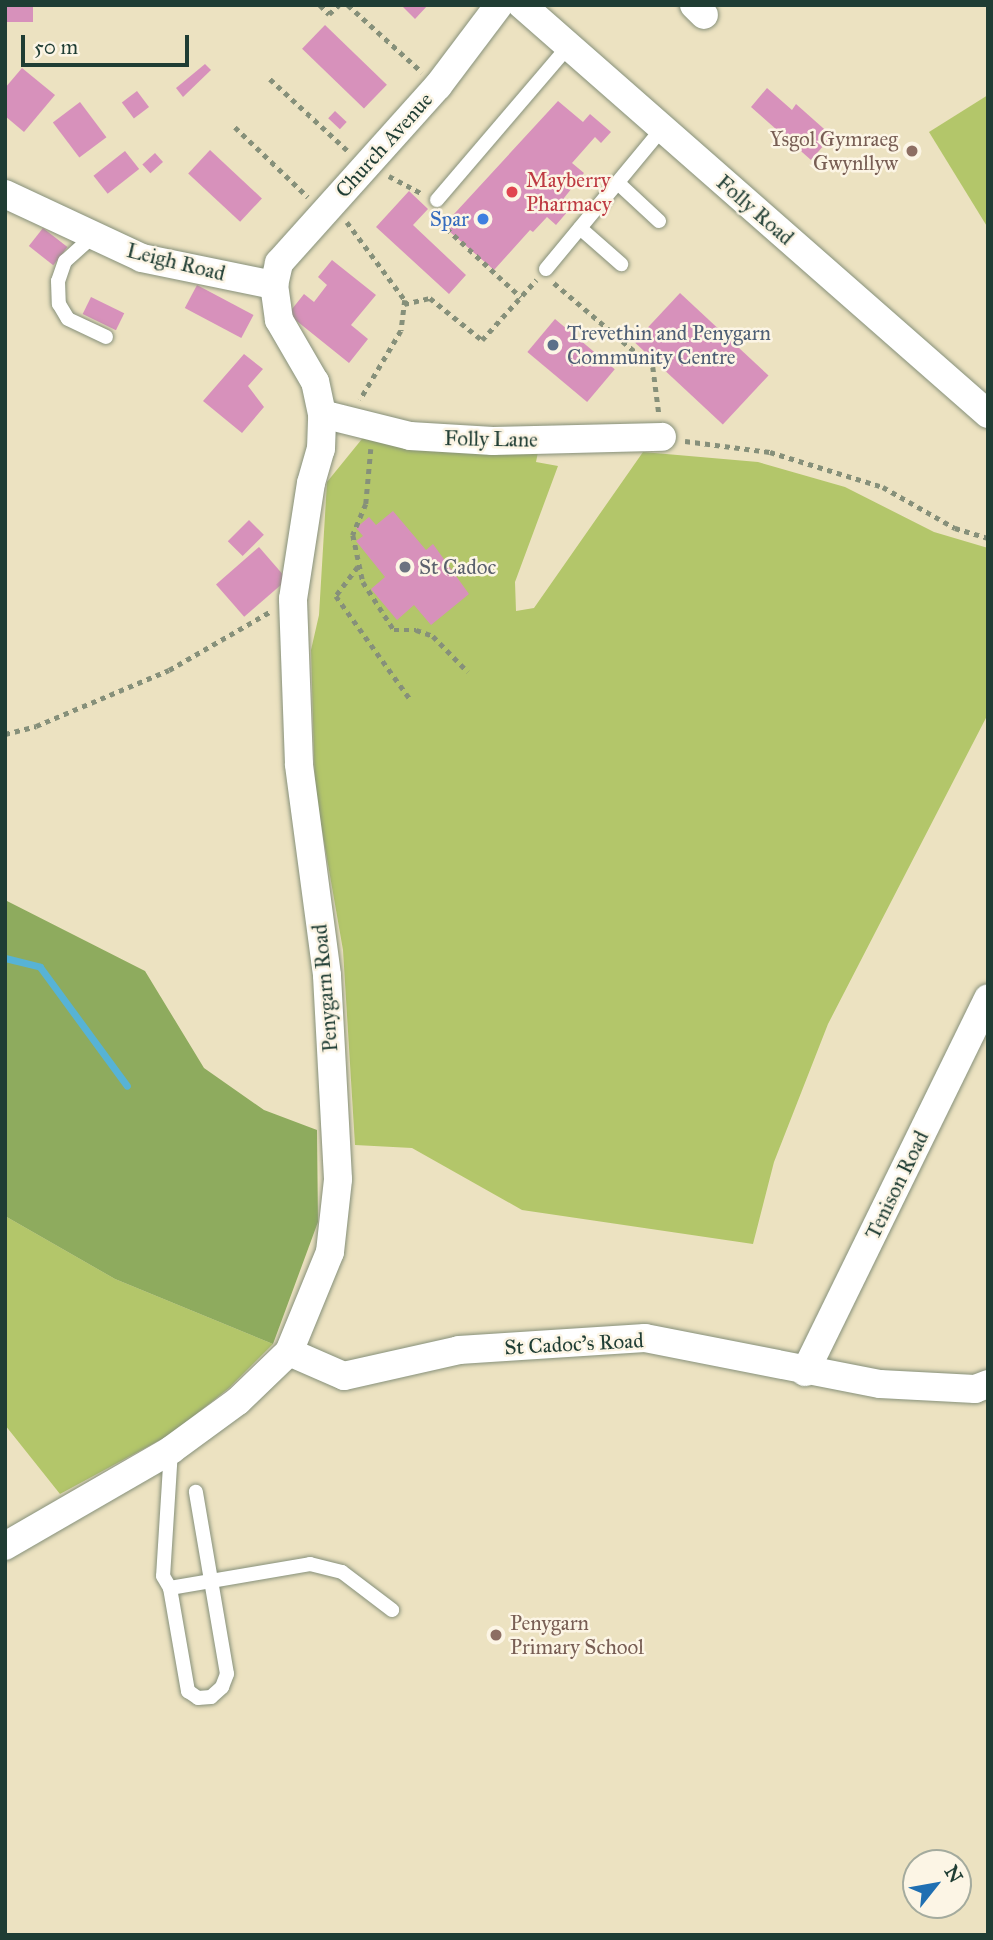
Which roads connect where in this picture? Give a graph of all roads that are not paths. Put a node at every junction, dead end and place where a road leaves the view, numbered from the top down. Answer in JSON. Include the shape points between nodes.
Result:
{"nodes":[{"id":1,"x":499,"y":5,"type":"edge"},
{"id":2,"x":522,"y":5,"type":"edge"},
{"id":3,"x":567,"y":48,"type":"junction"},
{"id":4,"x":662,"y":129,"type":"junction"},
{"id":5,"x":618,"y":183,"type":"junction"},
{"id":6,"x":5,"y":194,"type":"edge"},
{"id":7,"x":437,"y":200,"type":"road end"},
{"id":8,"x":659,"y":221,"type":"dead end"},
{"id":9,"x":580,"y":228,"type":"junction"},
{"id":10,"x":92,"y":237,"type":"junction"},
{"id":11,"x":621,"y":264,"type":"dead end"},
{"id":12,"x":544,"y":271,"type":"road end"},
{"id":13,"x":274,"y":285,"type":"junction"},
{"id":14,"x":106,"y":337,"type":"dead end"},
{"id":15,"x":988,"y":414,"type":"edge"},
{"id":16,"x":333,"y":417,"type":"junction"},
{"id":17,"x":662,"y":437,"type":"road end"},
{"id":18,"x":988,"y":998,"type":"edge"},
{"id":19,"x":289,"y":1352,"type":"junction"},
{"id":20,"x":806,"y":1372,"type":"junction"},
{"id":21,"x":988,"y":1384,"type":"edge"},
{"id":22,"x":172,"y":1450,"type":"junction"},
{"id":23,"x":196,"y":1492,"type":"dead end"},
{"id":24,"x":5,"y":1546,"type":"edge"},
{"id":25,"x":211,"y":1580,"type":"junction"},
{"id":26,"x":170,"y":1588,"type":"junction"},
{"id":27,"x":392,"y":1610,"type":"dead end"}],
"edges":[{"from":1,"to":13,"type":"street","name":"Church Avenue","via":[[438,86],[279,263]]},
{"from":2,"to":3,"type":"street","name":"Folly Road"},
{"from":3,"to":4,"type":"street","name":"Folly Road"},
{"from":3,"to":7,"type":"lane"},
{"from":4,"to":5,"type":"lane"},
{"from":4,"to":15,"type":"street","name":"Folly Road"},
{"from":5,"to":8,"type":"lane"},
{"from":5,"to":9,"type":"lane"},
{"from":6,"to":10,"type":"street","name":"Leigh Road"},
{"from":9,"to":11,"type":"lane"},
{"from":9,"to":12,"type":"lane"},
{"from":10,"to":13,"type":"street","name":"Leigh Road","via":[[142,258]]},
{"from":10,"to":14,"type":"lane","via":[[65,261],[58,281],[60,304],[68,319]]},
{"from":13,"to":16,"type":"street","name":"Penygarn Road","via":[[279,320]]},
{"from":16,"to":17,"type":"street","name":"Folly Lane","via":[[410,436],[493,441]]},
{"from":16,"to":19,"type":"street","name":"Penygarn Road","via":[[311,483],[293,598],[299,764],[327,975],[338,1179],[330,1252]]},
{"from":18,"to":20,"type":"street","name":"Tenison Road"},
{"from":19,"to":20,"type":"street","name":"St Cadoc's Road","via":[[344,1376],[460,1350],[645,1338]]},
{"from":19,"to":22,"type":"street","name":"Penygarn Road","via":[[238,1401]]},
{"from":20,"to":21,"type":"street","name":"St Cadoc's Road","via":[[880,1384],[975,1389]]},
{"from":22,"to":24,"type":"street","name":"Penygarn Road"},
{"from":22,"to":26,"type":"lane","via":[[163,1576]]},
{"from":23,"to":25,"type":"lane"},
{"from":25,"to":26,"type":"lane"},
{"from":25,"to":26,"type":"lane","via":[[227,1674],[211,1697],[198,1698],[188,1691]]},
{"from":25,"to":27,"type":"lane","via":[[310,1564],[342,1572]]}]}
